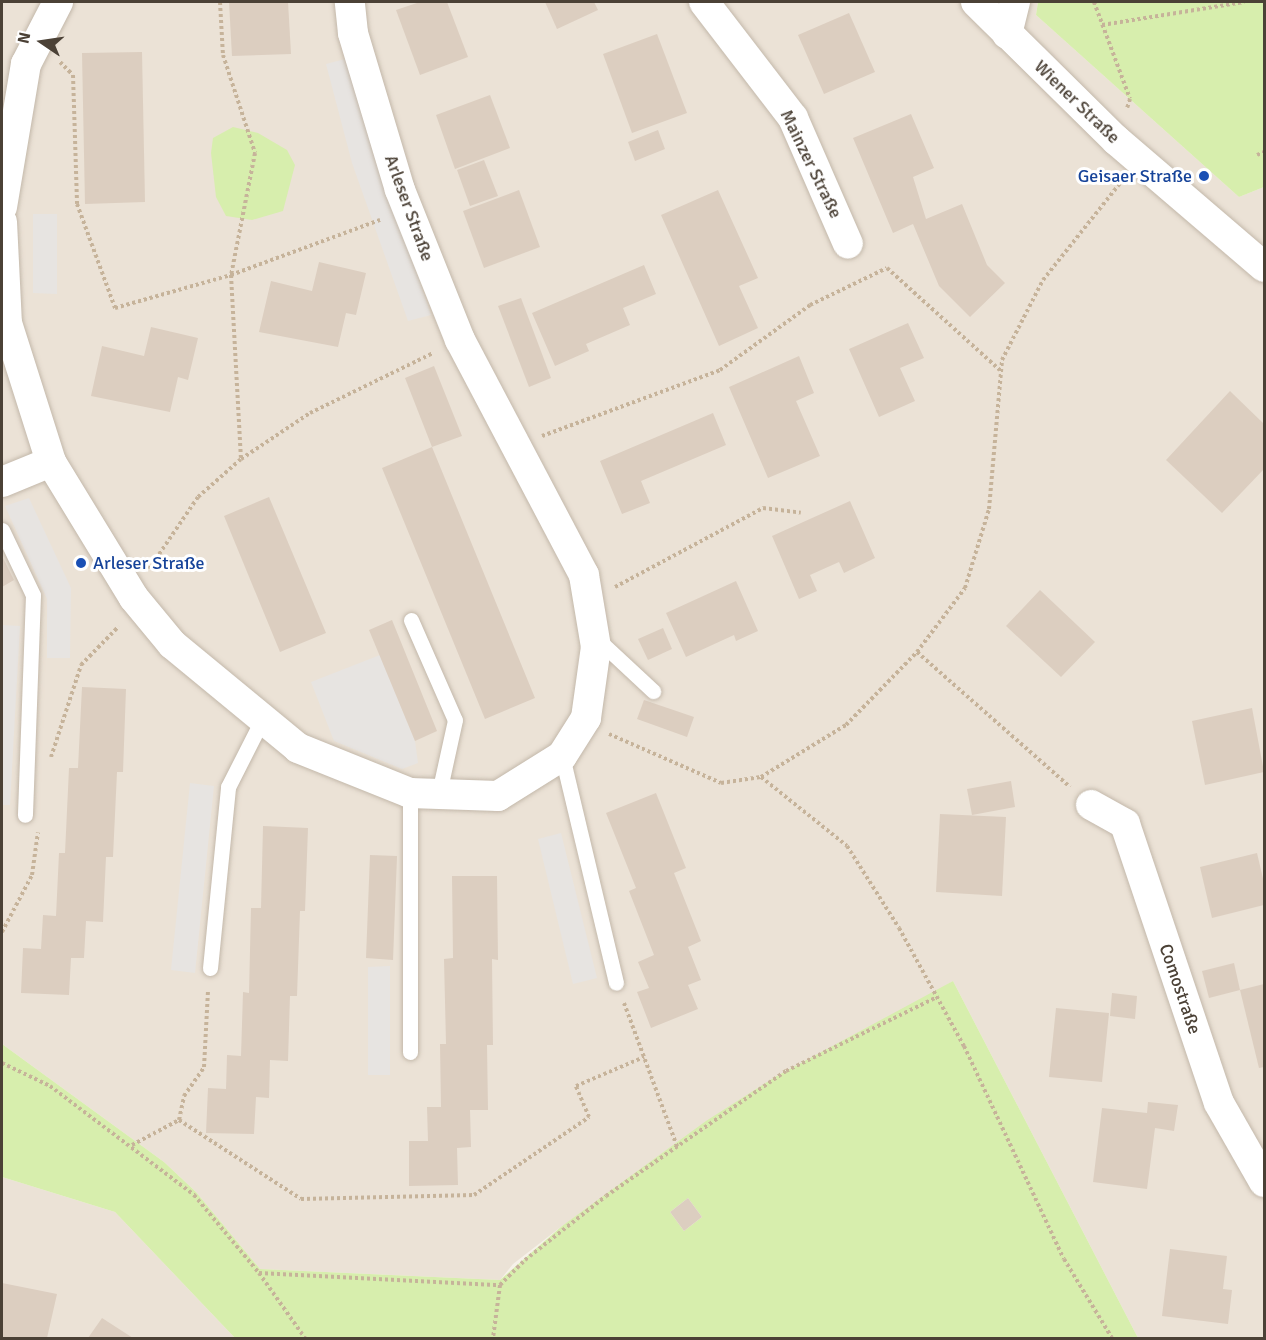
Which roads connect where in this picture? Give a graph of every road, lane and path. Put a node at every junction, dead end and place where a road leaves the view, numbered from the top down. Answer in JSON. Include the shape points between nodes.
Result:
{"nodes":[{"id":1,"x":58,"y":2,"type":"edge"},
{"id":2,"x":220,"y":2,"type":"edge"},
{"id":3,"x":350,"y":2,"type":"edge"},
{"id":4,"x":704,"y":2,"type":"edge"},
{"id":5,"x":976,"y":2,"type":"edge"},
{"id":6,"x":1015,"y":2,"type":"edge"},
{"id":7,"x":1094,"y":2,"type":"edge"},
{"id":8,"x":1244,"y":2,"type":"edge"},
{"id":9,"x":1102,"y":25,"type":"junction"},
{"id":10,"x":1007,"y":34,"type":"junction"},
{"id":11,"x":38,"y":40,"type":"junction"},
{"id":12,"x":1130,"y":99,"type":"dead end"},
{"id":13,"x":1264,"y":152,"type":"edge"},
{"id":14,"x":1257,"y":155,"type":"dead end"},
{"id":15,"x":1137,"y":160,"type":"junction"},
{"id":16,"x":2,"y":207,"type":"edge"},
{"id":17,"x":407,"y":208,"type":"junction"},
{"id":18,"x":2,"y":222,"type":"edge"},
{"id":19,"x":849,"y":244,"type":"dead end"},
{"id":20,"x":1264,"y":267,"type":"edge"},
{"id":21,"x":231,"y":275,"type":"junction"},
{"id":22,"x":460,"y":340,"type":"junction"},
{"id":23,"x":1000,"y":371,"type":"junction"},
{"id":24,"x":540,"y":437,"type":"dead end"},
{"id":25,"x":241,"y":459,"type":"junction"},
{"id":26,"x":51,"y":462,"type":"junction"},
{"id":27,"x":2,"y":482,"type":"edge"},
{"id":28,"x":801,"y":513,"type":"dead end"},
{"id":29,"x":2,"y":530,"type":"edge"},
{"id":30,"x":604,"y":593,"type":"dead end"},
{"id":31,"x":134,"y":598,"type":"junction"},
{"id":32,"x":411,"y":620,"type":"dead end"},
{"id":33,"x":594,"y":636,"type":"junction"},
{"id":34,"x":917,"y":652,"type":"junction"},
{"id":35,"x":653,"y":691,"type":"dead end"},
{"id":36,"x":586,"y":718,"type":"junction"},
{"id":37,"x":262,"y":720,"type":"junction"},
{"id":38,"x":562,"y":756,"type":"junction"},
{"id":39,"x":48,"y":765,"type":"dead end"},
{"id":40,"x":761,"y":777,"type":"junction"},
{"id":41,"x":424,"y":795,"type":"junction"},
{"id":42,"x":1091,"y":805,"type":"joint"},
{"id":43,"x":25,"y":815,"type":"dead end"},
{"id":44,"x":39,"y":830,"type":"dead end"},
{"id":45,"x":2,"y":932,"type":"edge"},
{"id":46,"x":210,"y":968,"type":"joint"},
{"id":47,"x":616,"y":983,"type":"joint"},
{"id":48,"x":935,"y":999,"type":"junction"},
{"id":49,"x":410,"y":1052,"type":"dead end"},
{"id":50,"x":644,"y":1057,"type":"junction"},
{"id":51,"x":2,"y":1063,"type":"edge"},
{"id":52,"x":179,"y":1120,"type":"junction"},
{"id":53,"x":132,"y":1145,"type":"junction"},
{"id":54,"x":677,"y":1146,"type":"junction"},
{"id":55,"x":1264,"y":1182,"type":"edge"},
{"id":56,"x":259,"y":1273,"type":"junction"},
{"id":57,"x":500,"y":1285,"type":"junction"},
{"id":58,"x":305,"y":1338,"type":"edge"},
{"id":59,"x":493,"y":1338,"type":"edge"},
{"id":60,"x":1112,"y":1338,"type":"edge"}],
"edges":[{"from":1,"to":11,"type":"street"},
{"from":2,"to":21,"type":"path","via":[[222,55],[255,153]]},
{"from":3,"to":17,"type":"street","name":"Arleser Straße","via":[[353,33]]},
{"from":4,"to":19,"type":"street","name":"Mainzer Straße","via":[[793,118]]},
{"from":5,"to":10,"type":"street","name":"Wiener Straße"},
{"from":6,"to":10,"type":"street"},
{"from":7,"to":9,"type":"path"},
{"from":8,"to":9,"type":"path"},
{"from":9,"to":12,"type":"path"},
{"from":10,"to":15,"type":"street","name":"Wiener Straße"},
{"from":11,"to":16,"type":"street","via":[[26,64]]},
{"from":11,"to":21,"type":"path","via":[[73,75],[77,204],[115,308]]},
{"from":13,"to":14,"type":"path"},
{"from":15,"to":20,"type":"street","name":"Wiener Straße"},
{"from":15,"to":23,"type":"path","via":[[1043,280]]},
{"from":17,"to":21,"type":"path"},
{"from":17,"to":22,"type":"street","name":"Arleser Straße"},
{"from":18,"to":26,"type":"street","name":"Arleser Straße","via":[[7,323]]},
{"from":21,"to":25,"type":"path"},
{"from":22,"to":25,"type":"path","via":[[310,413]]},
{"from":22,"to":33,"type":"street","name":"Arleser Straße","via":[[584,574]]},
{"from":23,"to":24,"type":"path","via":[[887,268],[810,304],[720,370]]},
{"from":23,"to":34,"type":"path","via":[[989,509],[969,577]]},
{"from":25,"to":31,"type":"path","via":[[198,497],[164,545]]},
{"from":26,"to":27,"type":"street"},
{"from":26,"to":31,"type":"street","name":"Arleser Straße"},
{"from":28,"to":30,"type":"path","via":[[763,508]]},
{"from":29,"to":43,"type":"lane","via":[[33,596]]},
{"from":31,"to":37,"type":"street","name":"Arleser Straße","via":[[172,644]]},
{"from":31,"to":39,"type":"path","via":[[123,622],[81,665]]},
{"from":32,"to":41,"type":"lane","via":[[455,720]]},
{"from":33,"to":35,"type":"lane"},
{"from":33,"to":36,"type":"street","name":"Arleser Straße"},
{"from":34,"to":40,"type":"path","via":[[846,725]]},
{"from":34,"to":42,"type":"path"},
{"from":36,"to":38,"type":"street","name":"Arleser Straße"},
{"from":36,"to":40,"type":"path","via":[[616,739],[721,783]]},
{"from":37,"to":41,"type":"street","name":"Arleser Straße","via":[[298,748],[380,771]]},
{"from":37,"to":46,"type":"lane","via":[[228,787]]},
{"from":38,"to":41,"type":"street","name":"Arleser Straße","via":[[498,796]]},
{"from":38,"to":47,"type":"lane"},
{"from":40,"to":48,"type":"path","via":[[847,846],[899,928]]},
{"from":41,"to":49,"type":"lane"},
{"from":42,"to":55,"type":"street","name":"Comostraße","via":[[1125,824],[1219,1103]]},
{"from":44,"to":45,"type":"path","via":[[32,875]]},
{"from":46,"to":52,"type":"path","via":[[204,1067],[184,1096]]},
{"from":47,"to":50,"type":"path"},
{"from":48,"to":54,"type":"path","via":[[786,1071]]},
{"from":48,"to":60,"type":"path","via":[[964,1046],[1064,1259]]},
{"from":50,"to":52,"type":"path","via":[[576,1086],[588,1117],[474,1196],[301,1199]]},
{"from":50,"to":54,"type":"path"},
{"from":51,"to":53,"type":"path","via":[[50,1086]]},
{"from":52,"to":53,"type":"path"},
{"from":53,"to":56,"type":"path","via":[[194,1194]]},
{"from":54,"to":57,"type":"path","via":[[564,1228]]},
{"from":56,"to":57,"type":"path"},
{"from":56,"to":58,"type":"path"},
{"from":57,"to":59,"type":"path"}]}
